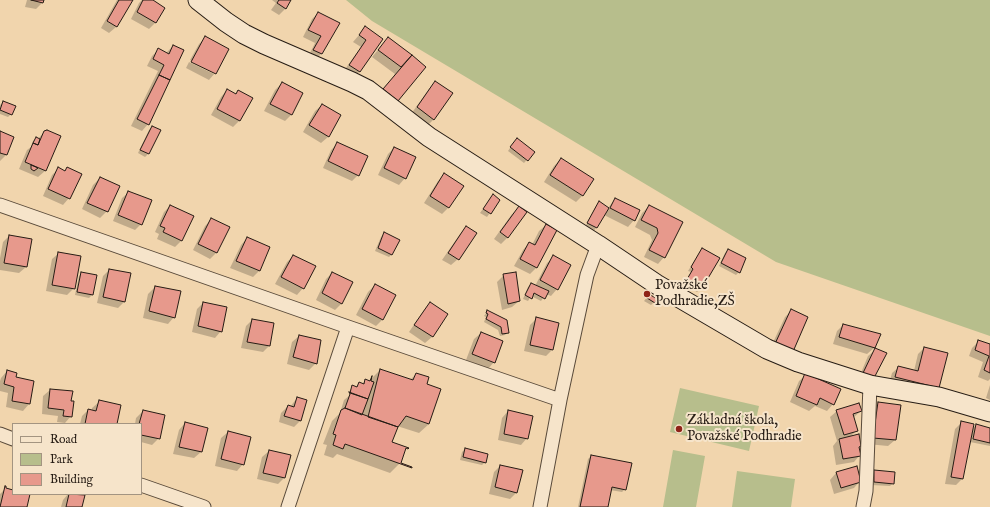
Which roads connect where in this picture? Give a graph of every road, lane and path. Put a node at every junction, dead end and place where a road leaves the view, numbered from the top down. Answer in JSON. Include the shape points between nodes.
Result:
{"nodes":[{"id":1,"x":198,"y":0,"type":"edge"},
{"id":2,"x":0,"y":205,"type":"edge"},
{"id":3,"x":598,"y":245,"type":"junction"},
{"id":4,"x":348,"y":327,"type":"junction"},
{"id":5,"x":870,"y":386,"type":"junction"},
{"id":6,"x":560,"y":400,"type":"junction"},
{"id":7,"x":990,"y":412,"type":"edge"},
{"id":8,"x":0,"y":434,"type":"edge"},
{"id":9,"x":12,"y":439,"type":"edge"},
{"id":10,"x":142,"y":485,"type":"edge"},
{"id":11,"x":204,"y":507,"type":"edge"},
{"id":12,"x":288,"y":507,"type":"edge"},
{"id":13,"x":540,"y":507,"type":"edge"},
{"id":14,"x":863,"y":507,"type":"edge"}],
"edges":[{"from":1,"to":3,"type":"street","via":[[244,34],[368,90],[429,137]]},
{"from":2,"to":4,"type":"street"},
{"from":3,"to":5,"type":"street","via":[[656,284],[767,349]]},
{"from":3,"to":6,"type":"street","via":[[587,275]]},
{"from":4,"to":6,"type":"street"},
{"from":4,"to":12,"type":"street"},
{"from":5,"to":7,"type":"street","via":[[939,397]]},
{"from":5,"to":14,"type":"street","via":[[866,491]]},
{"from":6,"to":13,"type":"street"},
{"from":8,"to":9,"type":"street"},
{"from":10,"to":11,"type":"street"}]}
